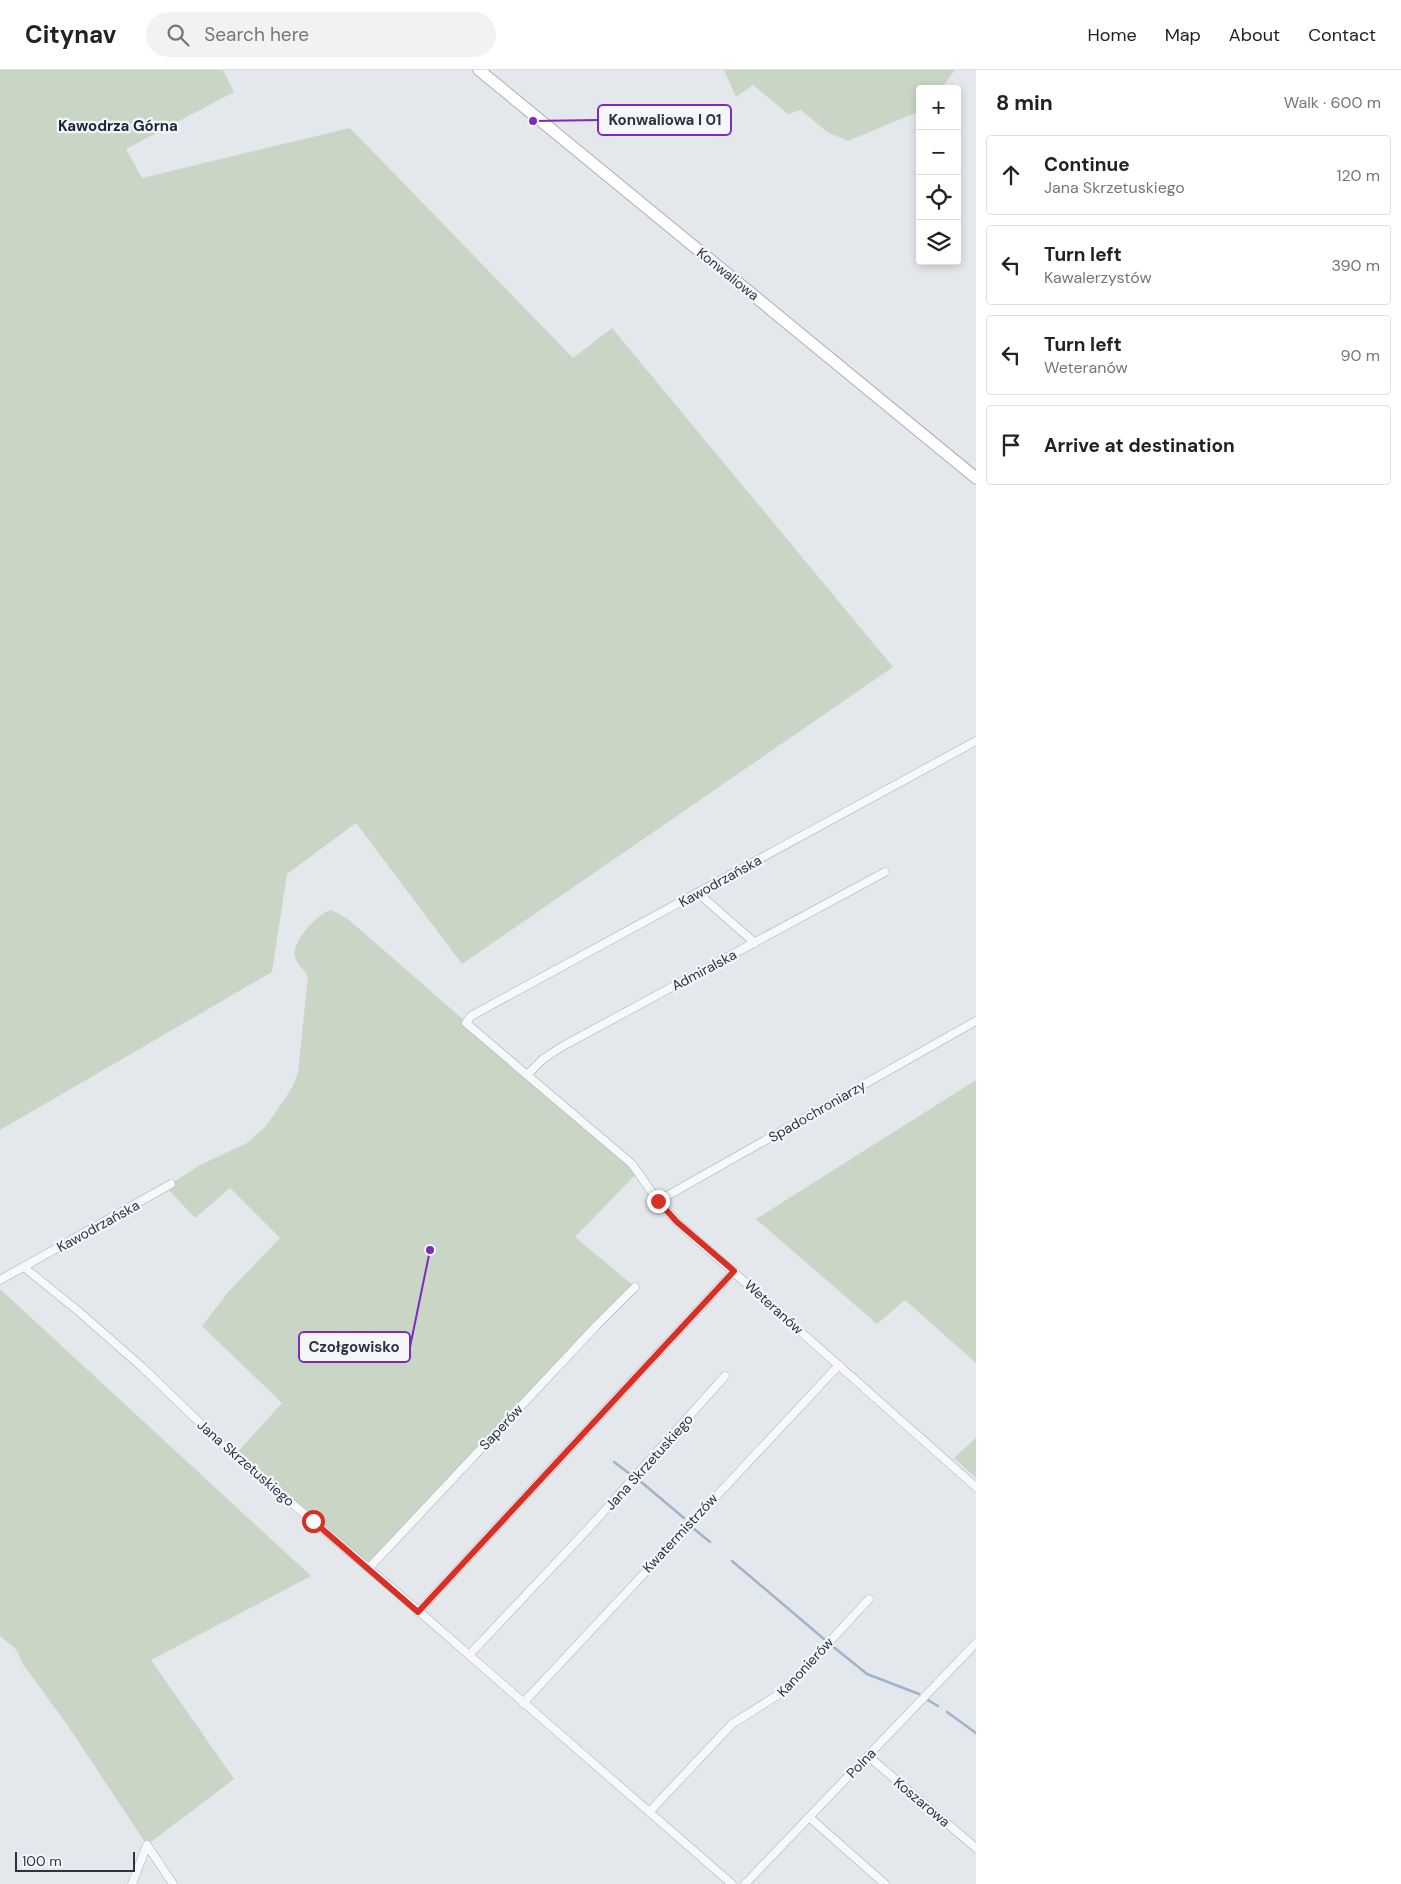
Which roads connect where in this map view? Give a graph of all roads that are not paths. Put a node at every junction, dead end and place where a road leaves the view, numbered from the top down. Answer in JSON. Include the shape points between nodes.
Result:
{"nodes":[{"id":1,"x":479,"y":70,"type":"edge"},
{"id":2,"x":976,"y":478,"type":"edge"},
{"id":3,"x":976,"y":741,"type":"edge"},
{"id":4,"x":885,"y":872,"type":"dead end"},
{"id":5,"x":698,"y":893,"type":"junction"},
{"id":6,"x":755,"y":943,"type":"junction"},
{"id":7,"x":976,"y":1020,"type":"edge"},
{"id":8,"x":466,"y":1022,"type":"joint"},
{"id":9,"x":528,"y":1075,"type":"junction"},
{"id":10,"x":172,"y":1184,"type":"dead end"},
{"id":11,"x":658,"y":1201,"type":"junction"},
{"id":12,"x":25,"y":1268,"type":"junction"},
{"id":13,"x":734,"y":1271,"type":"junction"},
{"id":14,"x":0,"y":1280,"type":"edge"},
{"id":15,"x":636,"y":1287,"type":"dead end"},
{"id":16,"x":838,"y":1365,"type":"junction"},
{"id":17,"x":725,"y":1376,"type":"dead end"},
{"id":18,"x":976,"y":1488,"type":"edge"},
{"id":19,"x":369,"y":1568,"type":"junction"},
{"id":20,"x":869,"y":1599,"type":"dead end"},
{"id":21,"x":418,"y":1612,"type":"junction"},
{"id":22,"x":975,"y":1647,"type":"edge"},
{"id":23,"x":469,"y":1655,"type":"junction"},
{"id":24,"x":523,"y":1703,"type":"junction"},
{"id":25,"x":868,"y":1756,"type":"junction"},
{"id":26,"x":650,"y":1811,"type":"junction"},
{"id":27,"x":809,"y":1817,"type":"junction"},
{"id":28,"x":976,"y":1848,"type":"edge"},
{"id":29,"x":132,"y":1884,"type":"edge"},
{"id":30,"x":173,"y":1884,"type":"edge"},
{"id":31,"x":732,"y":1884,"type":"edge"},
{"id":32,"x":745,"y":1884,"type":"edge"},
{"id":33,"x":885,"y":1884,"type":"edge"}],
"edges":[{"from":1,"to":2,"type":"street","name":"Konwaliowa"},
{"from":3,"to":5,"type":"street","name":"Kawodrzańska"},
{"from":4,"to":6,"type":"street","name":"Admiralska"},
{"from":5,"to":6,"type":"street"},
{"from":5,"to":8,"type":"street","name":"Kawodrzańska","via":[[471,1016]]},
{"from":6,"to":9,"type":"street","name":"Admiralska","via":[[563,1046],[543,1059]]},
{"from":7,"to":11,"type":"street","name":"Spadochroniarzy"},
{"from":8,"to":9,"type":"street","name":"Weteranów"},
{"from":9,"to":11,"type":"street","name":"Weteranów","via":[[632,1164]]},
{"from":10,"to":12,"type":"street","name":"Kawodrzańska"},
{"from":11,"to":13,"type":"street","name":"Weteranów","via":[[677,1222]]},
{"from":12,"to":14,"type":"street","name":"Kawodrzańska"},
{"from":12,"to":19,"type":"street","name":"Jana Skrzetuskiego","via":[[134,1361],[225,1448]]},
{"from":13,"to":16,"type":"street","name":"Weteranów"},
{"from":13,"to":21,"type":"street"},
{"from":15,"to":19,"type":"street","name":"Saperów"},
{"from":16,"to":18,"type":"street","name":"Weteranów"},
{"from":16,"to":24,"type":"street","name":"Kwatermistrzów"},
{"from":17,"to":23,"type":"street","name":"Jana Skrzetuskiego","via":[[601,1515]]},
{"from":19,"to":21,"type":"street","name":"Jana Skrzetuskiego"},
{"from":20,"to":26,"type":"street","name":"Kanonierów","via":[[784,1691],[732,1724]]},
{"from":21,"to":23,"type":"street","name":"Jana Skrzetuskiego"},
{"from":22,"to":25,"type":"street","name":"Polna","via":[[934,1685]]},
{"from":23,"to":24,"type":"street","name":"Jana Skrzetuskiego"},
{"from":24,"to":26,"type":"street","name":"Jana Skrzetuskiego"},
{"from":25,"to":27,"type":"street","name":"Polna"},
{"from":25,"to":28,"type":"street","name":"Koszarowa"},
{"from":26,"to":31,"type":"street","name":"Jana Skrzetuskiego"},
{"from":27,"to":32,"type":"street","name":"Polna"},
{"from":27,"to":33,"type":"street"},
{"from":29,"to":30,"type":"street","via":[[147,1845]]}]}
